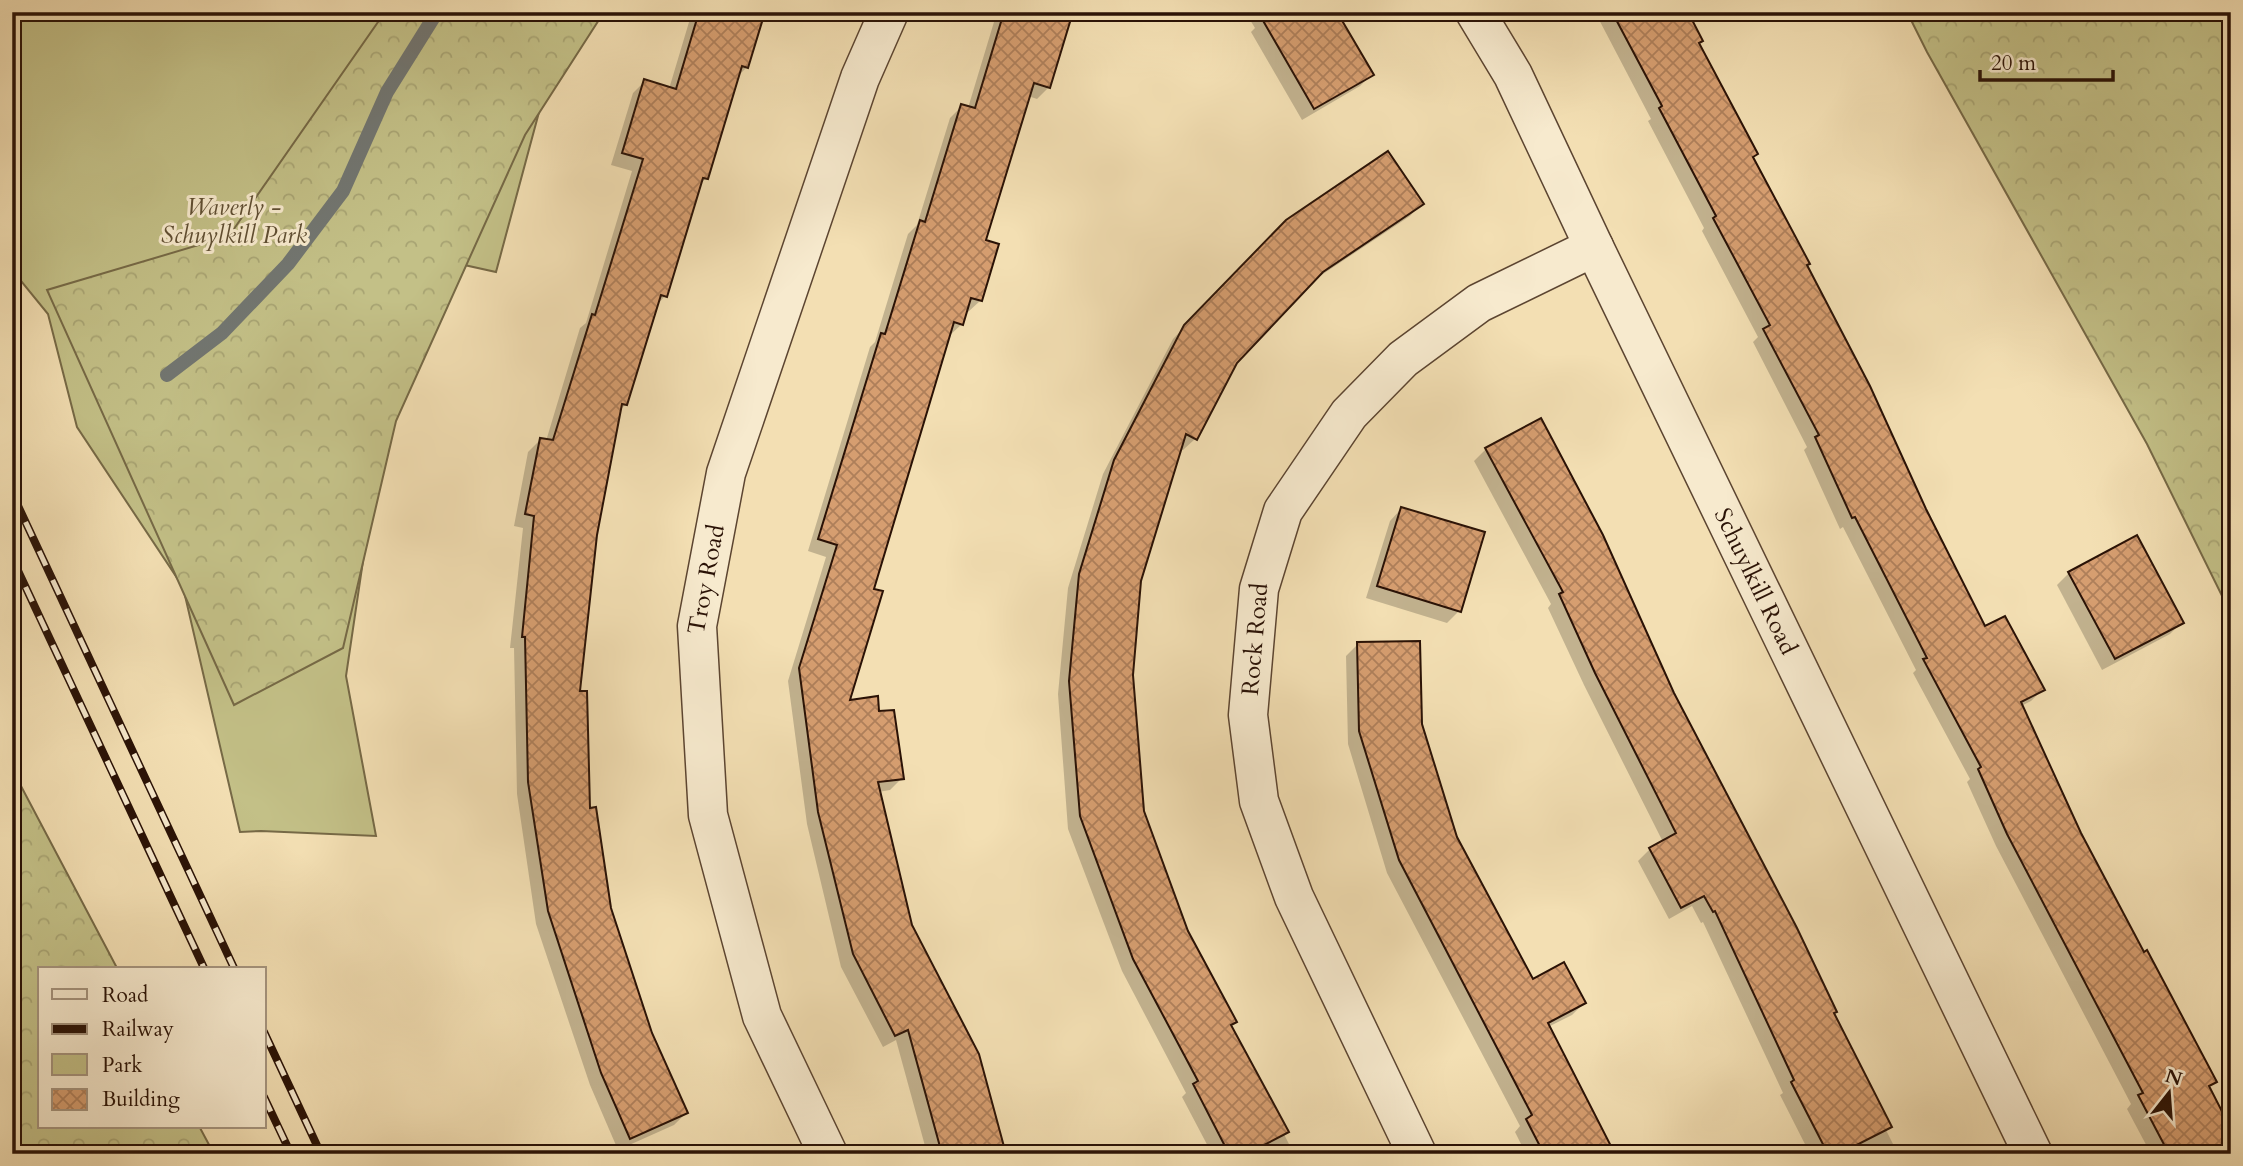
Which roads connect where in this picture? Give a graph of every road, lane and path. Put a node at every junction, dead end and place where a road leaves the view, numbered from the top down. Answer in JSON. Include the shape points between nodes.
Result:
{"nodes":[{"id":1,"x":889,"y":12,"type":"edge"},
{"id":2,"x":1475,"y":12,"type":"edge"},
{"id":3,"x":1594,"y":247,"type":"junction"},
{"id":4,"x":828,"y":1154,"type":"edge"},
{"id":5,"x":1417,"y":1154,"type":"edge"},
{"id":6,"x":2033,"y":1154,"type":"edge"}],
"edges":[{"from":1,"to":4,"type":"street","name":"Troy Road","via":[[860,78],[726,473],[697,626],[708,815],[762,1016]]},
{"from":2,"to":3,"type":"street","name":"Schuylkill Road","via":[[1513,75]]},
{"from":3,"to":5,"type":"street","name":"Rock Road","via":[[1479,303],[1403,359],[1376,386],[1349,414],[1283,511],[1259,589],[1248,715],[1259,801],[1294,897]]},
{"from":3,"to":6,"type":"street","name":"Schuylkill Road"}]}
